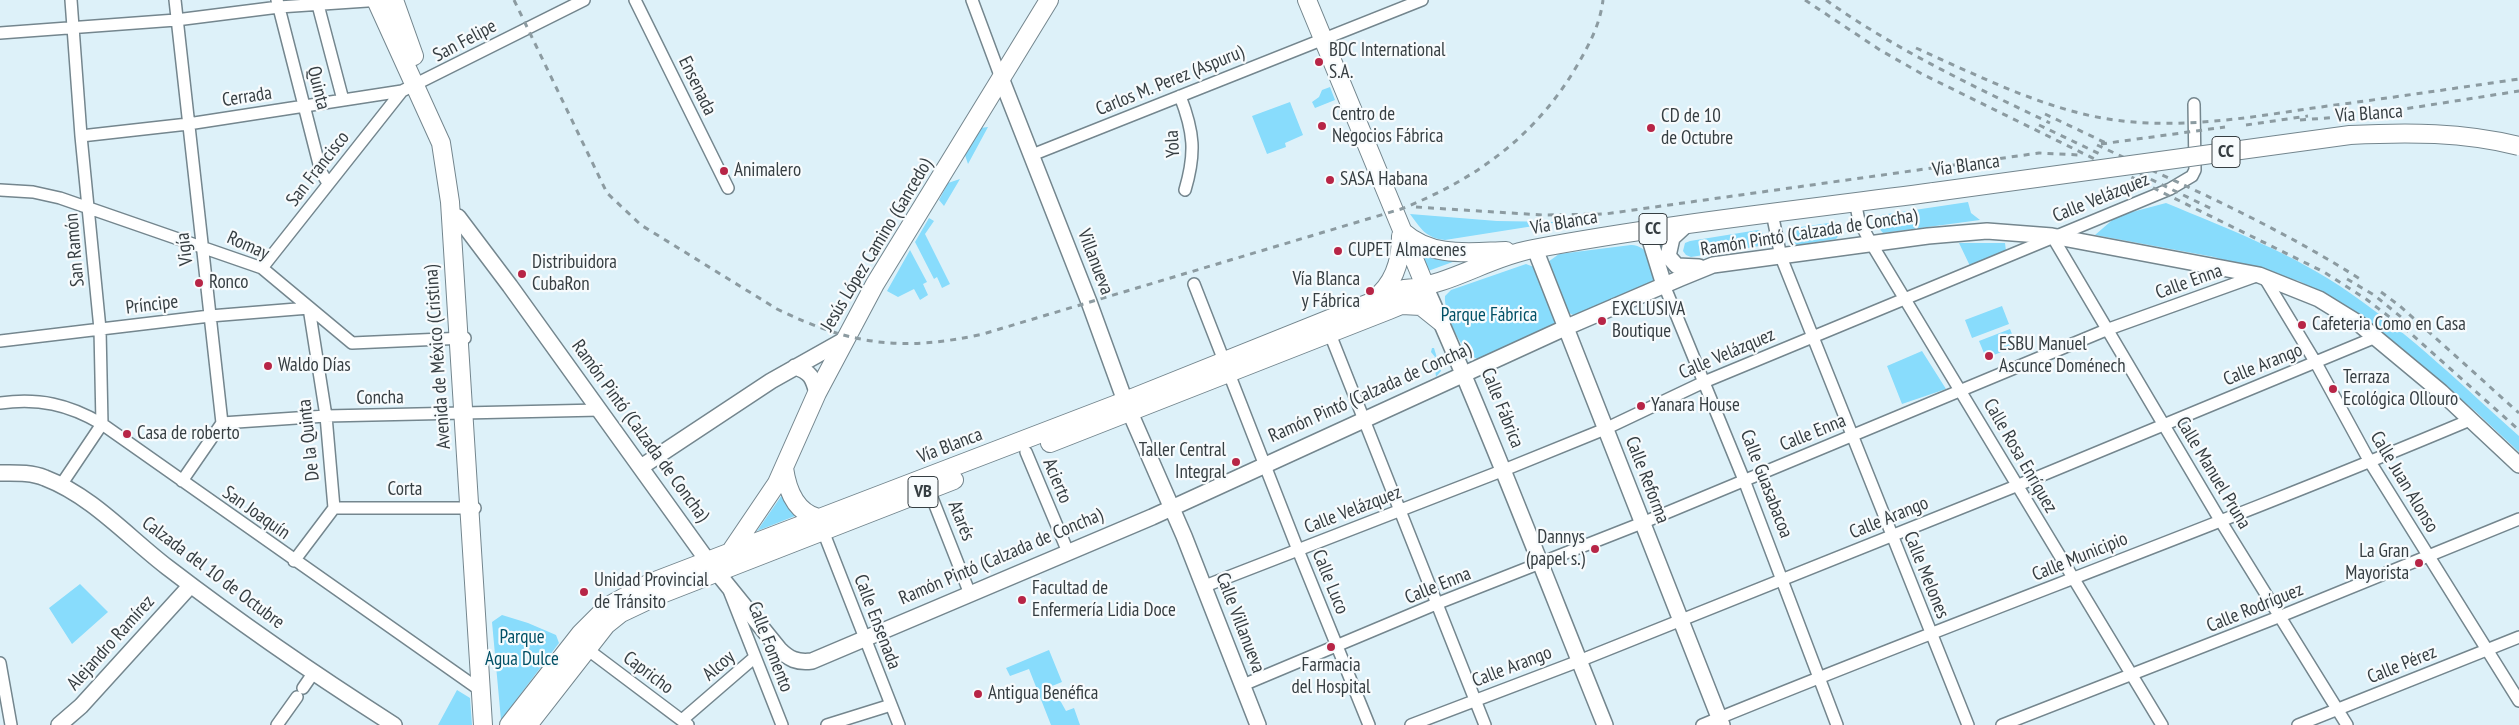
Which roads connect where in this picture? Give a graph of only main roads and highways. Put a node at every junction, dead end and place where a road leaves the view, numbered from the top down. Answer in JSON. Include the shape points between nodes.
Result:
{"nodes":[{"id":1,"x":383,"y":0,"type":"edge"},
{"id":2,"x":1049,"y":0,"type":"edge"},
{"id":3,"x":1307,"y":0,"type":"edge"},
{"id":4,"x":1001,"y":78,"type":"junction"},
{"id":5,"x":2519,"y":146,"type":"edge"},
{"id":6,"x":454,"y":209,"type":"junction"},
{"id":7,"x":1686,"y":225,"type":"junction"},
{"id":8,"x":1648,"y":230,"type":"junction"},
{"id":9,"x":1401,"y":231,"type":"junction"},
{"id":10,"x":1531,"y":250,"type":"junction"},
{"id":11,"x":1672,"y":263,"type":"junction"},
{"id":12,"x":1713,"y":266,"type":"junction"},
{"id":13,"x":1681,"y":278,"type":"junction"},
{"id":14,"x":1664,"y":285,"type":"junction"},
{"id":15,"x":1426,"y":288,"type":"junction"},
{"id":16,"x":1366,"y":305,"type":"junction"},
{"id":17,"x":1402,"y":305,"type":"junction"},
{"id":18,"x":1441,"y":322,"type":"junction"},
{"id":19,"x":1567,"y":327,"type":"junction"},
{"id":20,"x":844,"y":340,"type":"junction"},
{"id":21,"x":795,"y":367,"type":"junction"},
{"id":22,"x":1226,"y":367,"type":"junction"},
{"id":23,"x":1464,"y":373,"type":"junction"},
{"id":24,"x":817,"y":393,"type":"junction"},
{"id":25,"x":1127,"y":407,"type":"junction"},
{"id":26,"x":2519,"y":465,"type":"edge"},
{"id":27,"x":641,"y":467,"type":"junction"},
{"id":28,"x":784,"y":468,"type":"junction"},
{"id":29,"x":0,"y":473,"type":"edge"},
{"id":30,"x":1204,"y":491,"type":"junction"},
{"id":31,"x":472,"y":508,"type":"junction"},
{"id":32,"x":1172,"y":508,"type":"junction"},
{"id":33,"x":755,"y":518,"type":"junction"},
{"id":34,"x":821,"y":525,"type":"junction"},
{"id":35,"x":1184,"y":536,"type":"junction"},
{"id":36,"x":731,"y":550,"type":"junction"},
{"id":37,"x":717,"y":571,"type":"junction"},
{"id":38,"x":191,"y":585,"type":"junction"},
{"id":39,"x":1720,"y":722,"type":"edge"},
{"id":40,"x":59,"y":725,"type":"edge"},
{"id":41,"x":394,"y":725,"type":"edge"},
{"id":42,"x":483,"y":725,"type":"edge"},
{"id":43,"x":493,"y":725,"type":"edge"},
{"id":44,"x":509,"y":725,"type":"edge"},
{"id":45,"x":528,"y":725,"type":"edge"},
{"id":46,"x":1258,"y":725,"type":"edge"},
{"id":47,"x":1604,"y":725,"type":"edge"}],
"edges":[{"from":1,"to":6,"type":"main road","name":"Avenida de México (Cristina)","via":[[414,86],[441,143]]},
{"from":2,"to":4,"type":"main road","name":"Jesús López Camino (Gancedo)"},
{"from":3,"to":9,"type":"main road","name":"Calle Fábrica"},
{"from":4,"to":20,"type":"main road","name":"Jesús López Camino (Gancedo)","via":[[885,266]]},
{"from":4,"to":25,"type":"main road","name":"Villanueva"},
{"from":5,"to":7,"type":"main road","name":"Vía Blanca","number":"CC","bridge":true,"via":[[2419,132],[2350,135]]},
{"from":6,"to":27,"type":"main road","name":"Ramón Pintó (Calzada de Concha)"},
{"from":6,"to":31,"type":"main road","name":"Avenida de México (Cristina)"},
{"from":7,"to":8,"type":"main road","name":"Vía Blanca","number":"CC"},
{"from":7,"to":11,"type":"main road","via":[[1669,244],[1668,256]]},
{"from":8,"to":10,"type":"main road","name":"Vía Blanca","number":"CC"},
{"from":8,"to":14,"type":"main road","name":"Calle Guasabacoa"},
{"from":9,"to":10,"type":"main road","via":[[1413,241],[1434,250]]},
{"from":9,"to":15,"type":"main road","name":"Calle Fábrica"},
{"from":9,"to":16,"type":"main road","via":[[1400,258],[1393,276],[1381,293]]},
{"from":10,"to":15,"type":"main road","name":"Vía Blanca","number":"CC"},
{"from":10,"to":19,"type":"main road","name":"Calle Reforma"},
{"from":11,"to":12,"type":"main road","via":[[1685,268]]},
{"from":11,"to":13,"type":"main road"},
{"from":12,"to":13,"type":"main road","name":"Ramón Pintó (Calzada de Concha)"},
{"from":12,"to":26,"type":"main road","name":"Ramón Pintó (Calzada de Concha)","via":[[1871,243],[1987,231],[2052,236],[2261,276],[2319,299],[2376,337]]},
{"from":13,"to":14,"type":"main road","name":"Ramón Pintó (Calzada de Concha)"},
{"from":14,"to":19,"type":"main road","name":"Ramón Pintó (Calzada de Concha)"},
{"from":15,"to":16,"type":"main road","name":"Vía Blanca","number":"VB","via":[[1404,290]]},
{"from":15,"to":17,"type":"main road","name":"Vía Blanca","number":"VB"},
{"from":15,"to":18,"type":"main road","name":"Calle Fábrica"},
{"from":16,"to":22,"type":"main road","name":"Vía Blanca","number":"VB"},
{"from":17,"to":18,"type":"main road","via":[[1421,306]]},
{"from":17,"to":22,"type":"main road","name":"Vía Blanca","number":"VB","via":[[1330,334]]},
{"from":18,"to":23,"type":"main road","name":"Calle Fábrica"},
{"from":19,"to":23,"type":"main road","name":"Ramón Pintó (Calzada de Concha)"},
{"from":19,"to":39,"type":"main road","name":"Calle Reforma"},
{"from":20,"to":21,"type":"main road"},
{"from":20,"to":24,"type":"main road","name":"Jesús López Camino (Gancedo)"},
{"from":21,"to":24,"type":"main road","via":[[808,371]]},
{"from":21,"to":27,"type":"main road"},
{"from":22,"to":25,"type":"main road","name":"Vía Blanca","number":"VB"},
{"from":23,"to":30,"type":"main road","name":"Ramón Pintó (Calzada de Concha)"},
{"from":23,"to":47,"type":"main road","name":"Calle Fábrica"},
{"from":24,"to":28,"type":"main road","name":"Jesús López Camino (Gancedo)"},
{"from":25,"to":32,"type":"main road","name":"Villanueva"},
{"from":25,"to":34,"type":"main road","name":"Vía Blanca","number":"VB"},
{"from":25,"to":34,"type":"main road","name":"Vía Blanca","number":"VB","via":[[930,490]]},
{"from":27,"to":37,"type":"main road","name":"Ramón Pintó (Calzada de Concha)"},
{"from":28,"to":33,"type":"main road","name":"Jesús López Camino (Gancedo)"},
{"from":28,"to":34,"type":"main road","via":[[795,502]]},
{"from":29,"to":38,"type":"main road","name":"Calzada del 10 de Octubre","via":[[32,474],[61,486],[114,522]]},
{"from":30,"to":32,"type":"main road","name":"Ramón Pintó (Calzada de Concha)"},
{"from":30,"to":35,"type":"main road","via":[[1186,509]]},
{"from":31,"to":42,"type":"main road","name":"Avenida de México (Cristina)"},
{"from":31,"to":43,"type":"main road","name":"Avenida de México (Cristina)"},
{"from":32,"to":35,"type":"main road","name":"Villanueva"},
{"from":32,"to":37,"type":"main road","name":"Ramón Pintó (Calzada de Concha)","via":[[812,661],[792,660],[766,634]]},
{"from":33,"to":36,"type":"main road"},
{"from":33,"to":37,"type":"main road"},
{"from":34,"to":36,"type":"main road","name":"Vía Blanca","number":"VB"},
{"from":34,"to":37,"type":"main road","name":"Vía Blanca","number":"VB"},
{"from":35,"to":46,"type":"main road","name":"Calle Villanueva"},
{"from":36,"to":37,"type":"main road"},
{"from":37,"to":44,"type":"main road","name":"Vía Blanca","number":"VB","via":[[650,583],[612,604],[581,633]]},
{"from":37,"to":45,"type":"main road","name":"Vía Blanca","number":"VB","via":[[646,600],[606,625]]},
{"from":38,"to":40,"type":"main road","name":"Alejandro Ramírez","via":[[81,706]]},
{"from":38,"to":41,"type":"main road","name":"Calzada del 10 de Octubre"}]}
